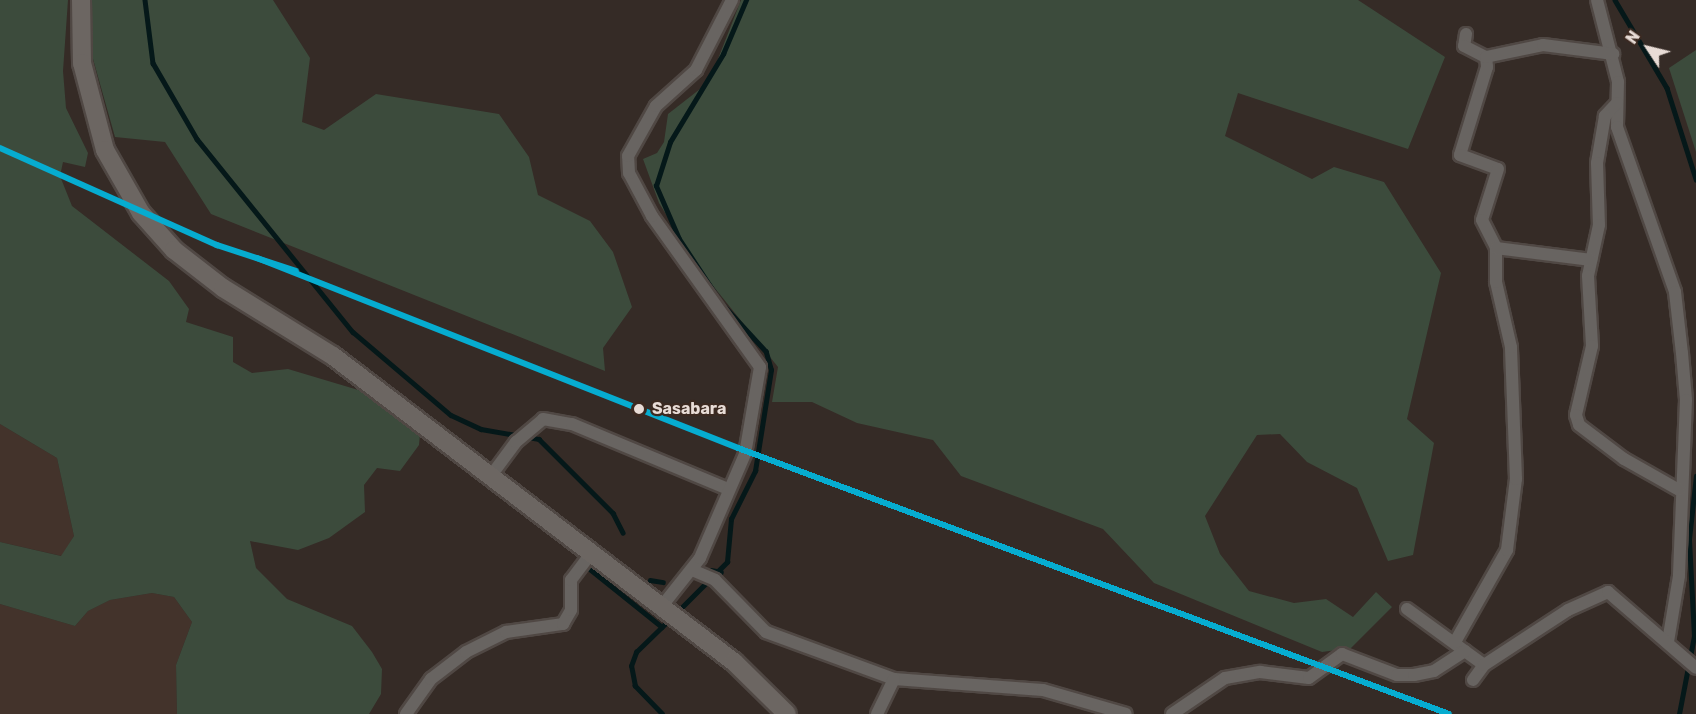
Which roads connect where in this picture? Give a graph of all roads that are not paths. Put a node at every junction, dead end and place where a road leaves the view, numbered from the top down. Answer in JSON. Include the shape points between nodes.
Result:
{"nodes":[{"id":1,"x":81,"y":0,"type":"edge"},
{"id":2,"x":732,"y":0,"type":"edge"},
{"id":3,"x":1597,"y":0,"type":"edge"},
{"id":4,"x":1466,"y":34,"type":"dead end"},
{"id":5,"x":1613,"y":54,"type":"junction"},
{"id":6,"x":1486,"y":57,"type":"junction"},
{"id":7,"x":1618,"y":82,"type":"junction"},
{"id":8,"x":1496,"y":248,"type":"junction"},
{"id":9,"x":1591,"y":260,"type":"junction"},
{"id":10,"x":490,"y":477,"type":"junction"},
{"id":11,"x":728,"y":489,"type":"junction"},
{"id":12,"x":1678,"y":490,"type":"junction"},
{"id":13,"x":590,"y":555,"type":"junction"},
{"id":14,"x":692,"y":570,"type":"junction"},
{"id":15,"x":662,"y":606,"type":"junction"},
{"id":16,"x":1407,"y":609,"type":"dead end"},
{"id":17,"x":1455,"y":642,"type":"junction"},
{"id":18,"x":1668,"y":642,"type":"junction"},
{"id":19,"x":1465,"y":651,"type":"junction"},
{"id":20,"x":1484,"y":665,"type":"junction"},
{"id":21,"x":1696,"y":668,"type":"edge"},
{"id":22,"x":894,"y":679,"type":"junction"},
{"id":23,"x":1473,"y":680,"type":"dead end"},
{"id":24,"x":1098,"y":711,"type":"edge"},
{"id":25,"x":406,"y":714,"type":"edge"},
{"id":26,"x":787,"y":714,"type":"edge"},
{"id":27,"x":877,"y":714,"type":"edge"},
{"id":28,"x":1126,"y":714,"type":"edge"},
{"id":29,"x":1172,"y":714,"type":"edge"}],
"edges":[{"from":1,"to":10,"type":"street","via":[[82,63],[96,124],[128,192],[155,230],[199,272],[333,356]]},
{"from":2,"to":11,"type":"street","via":[[696,70],[656,106],[628,156],[629,173],[652,216],[760,367],[750,437]]},
{"from":3,"to":5,"type":"street"},
{"from":4,"to":6,"type":"street","via":[[1467,50]]},
{"from":5,"to":6,"type":"street","via":[[1543,45]]},
{"from":5,"to":7,"type":"street"},
{"from":6,"to":8,"type":"street","via":[[1476,114],[1460,155],[1498,169],[1482,220]]},
{"from":7,"to":9,"type":"street","via":[[1617,106],[1605,116],[1600,142],[1599,225]]},
{"from":7,"to":12,"type":"street","via":[[1617,127],[1628,172],[1653,221],[1675,292],[1686,400]]},
{"from":8,"to":9,"type":"street"},
{"from":8,"to":17,"type":"street","via":[[1496,282],[1511,347],[1516,479],[1507,550]]},
{"from":9,"to":12,"type":"street","via":[[1592,346],[1576,415],[1579,425],[1624,459]]},
{"from":10,"to":11,"type":"street","via":[[516,442],[543,419],[572,424]]},
{"from":10,"to":13,"type":"street"},
{"from":11,"to":14,"type":"street"},
{"from":12,"to":18,"type":"street","via":[[1679,576]]},
{"from":13,"to":15,"type":"street"},
{"from":13,"to":25,"type":"street","via":[[571,580],[572,610],[563,624],[506,632],[466,652],[431,680]]},
{"from":14,"to":15,"type":"street"},
{"from":14,"to":22,"type":"street","via":[[715,580],[766,632]]},
{"from":15,"to":26,"type":"street","via":[[734,662]]},
{"from":16,"to":17,"type":"street"},
{"from":17,"to":19,"type":"street"},
{"from":18,"to":20,"type":"street","via":[[1608,592],[1568,610]]},
{"from":18,"to":21,"type":"street"},
{"from":19,"to":20,"type":"street"},
{"from":19,"to":29,"type":"street","via":[[1434,671],[1414,675],[1397,675],[1342,654],[1308,678],[1260,672],[1225,678]]},
{"from":20,"to":23,"type":"street"},
{"from":22,"to":24,"type":"street","via":[[1043,690]]},
{"from":22,"to":27,"type":"street"},
{"from":24,"to":28,"type":"street"}]}
